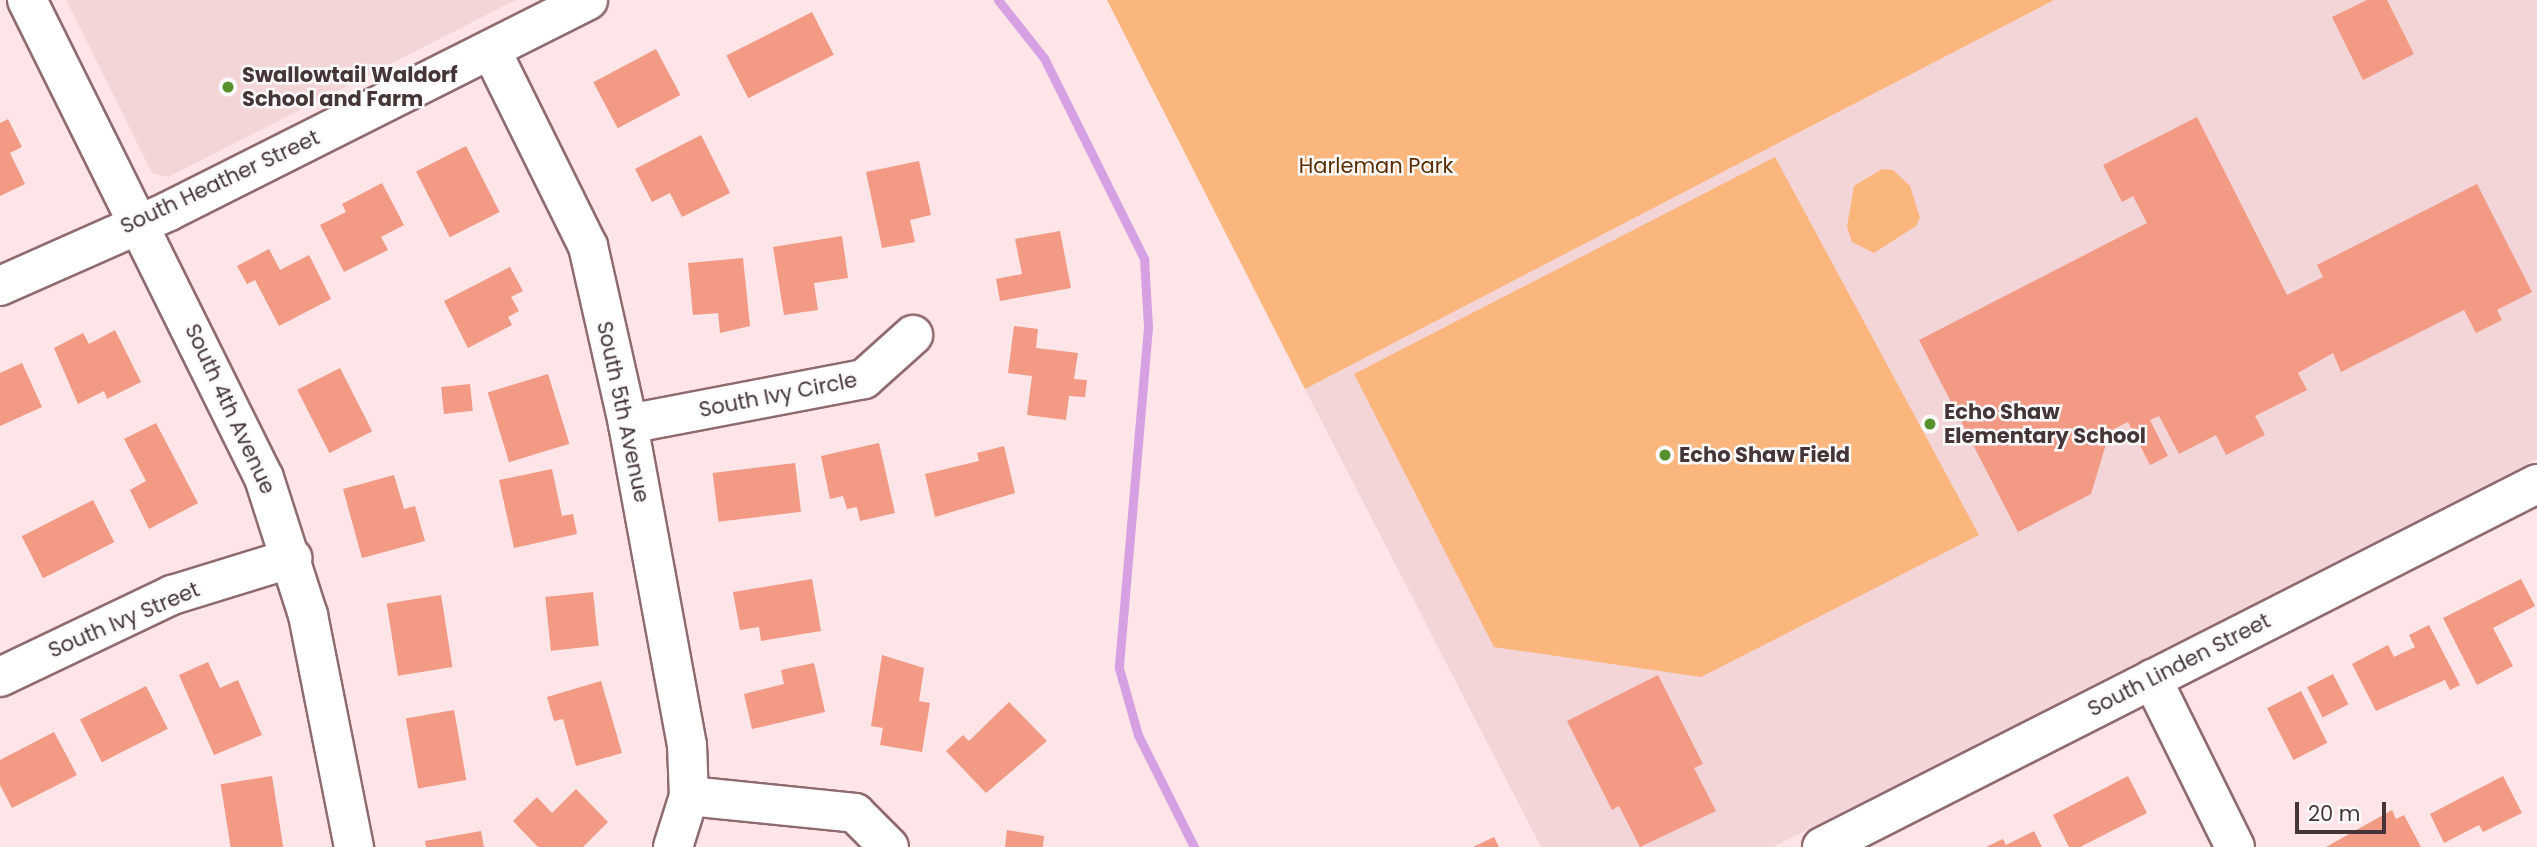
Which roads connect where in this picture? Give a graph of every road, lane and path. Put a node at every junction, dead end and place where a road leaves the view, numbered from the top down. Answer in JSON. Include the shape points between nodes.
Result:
{"nodes":[{"id":1,"x":27,"y":0,"type":"edge"},
{"id":2,"x":588,"y":0,"type":"edge"},
{"id":3,"x":491,"y":50,"type":"junction"},
{"id":4,"x":139,"y":223,"type":"junction"},
{"id":5,"x":0,"y":286,"type":"edge"},
{"id":6,"x":913,"y":335,"type":"dead end"},
{"id":7,"x":628,"y":424,"type":"junction"},
{"id":8,"x":2537,"y":484,"type":"edge"},
{"id":9,"x":292,"y":558,"type":"junction"},
{"id":10,"x":0,"y":677,"type":"edge"},
{"id":11,"x":2152,"y":679,"type":"junction"},
{"id":12,"x":689,"y":796,"type":"junction"},
{"id":13,"x":354,"y":847,"type":"edge"},
{"id":14,"x":673,"y":847,"type":"edge"},
{"id":15,"x":889,"y":847,"type":"edge"},
{"id":16,"x":1822,"y":847,"type":"edge"},
{"id":17,"x":2235,"y":847,"type":"edge"}],
"edges":[{"from":1,"to":4,"type":"street","name":"South 4th Avenue"},
{"from":2,"to":3,"type":"street","name":"South Heather Street"},
{"from":3,"to":4,"type":"street","name":"South Heather Street"},
{"from":3,"to":7,"type":"street","name":"South 5th Avenue","via":[[588,246]]},
{"from":4,"to":5,"type":"street","name":"South Heather Street"},
{"from":4,"to":9,"type":"street","name":"South 4th Avenue","via":[[240,425]]},
{"from":6,"to":7,"type":"street","name":"South Ivy Circle","via":[[864,379]]},
{"from":7,"to":12,"type":"street","name":"South 5th Avenue","via":[[687,745]]},
{"from":8,"to":11,"type":"street","name":"South Linden Street"},
{"from":9,"to":10,"type":"street","name":"South Ivy Street","via":[[172,595]]},
{"from":9,"to":13,"type":"street","name":"South 4th Avenue"},
{"from":11,"to":16,"type":"street","name":"South Linden Street"},
{"from":11,"to":17,"type":"street"},
{"from":12,"to":14,"type":"street","name":"South 5th Avenue"},
{"from":12,"to":15,"type":"street","via":[[855,813]]}]}
